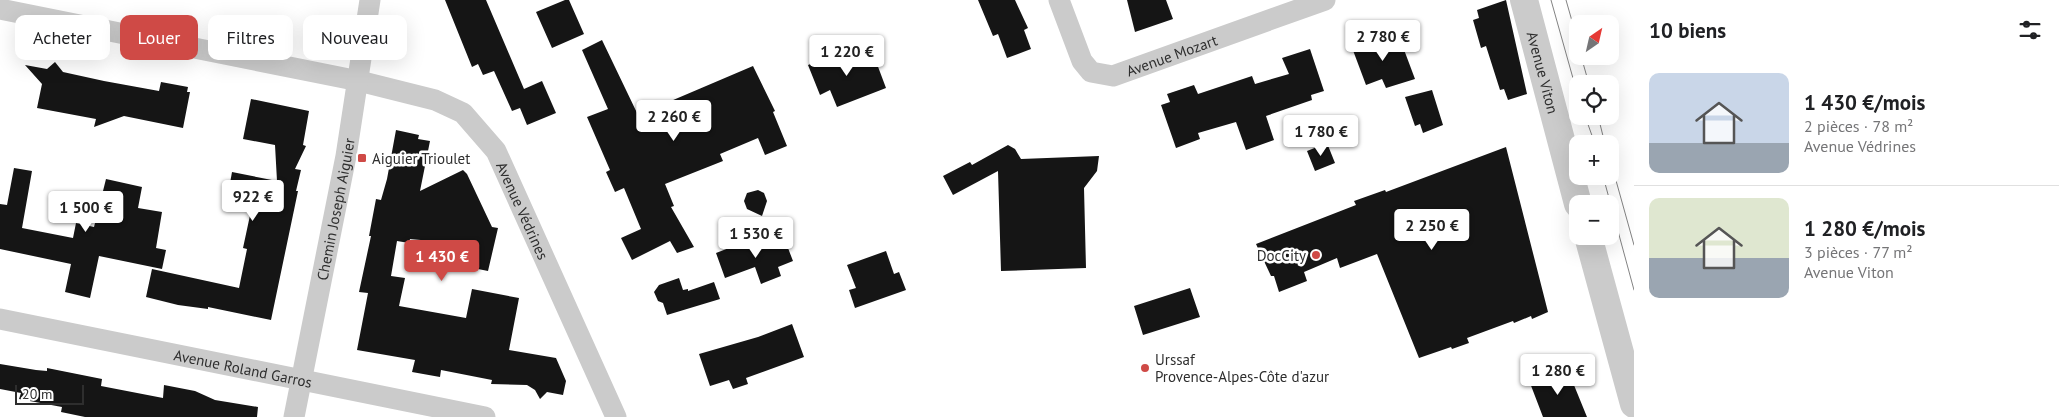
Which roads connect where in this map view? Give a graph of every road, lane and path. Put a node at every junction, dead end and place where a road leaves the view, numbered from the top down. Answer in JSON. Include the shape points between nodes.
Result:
{"nodes":[{"id":1,"x":370,"y":0,"type":"edge"},
{"id":2,"x":1059,"y":0,"type":"edge"},
{"id":3,"x":1325,"y":0,"type":"edge"},
{"id":4,"x":1524,"y":0,"type":"edge"},
{"id":5,"x":0,"y":9,"type":"edge"},
{"id":6,"x":359,"y":82,"type":"junction"},
{"id":7,"x":1576,"y":195,"type":"edge"},
{"id":8,"x":1590,"y":245,"type":"edge"},
{"id":9,"x":0,"y":319,"type":"edge"},
{"id":10,"x":300,"y":380,"type":"junction"},
{"id":11,"x":1634,"y":404,"type":"edge"},
{"id":12,"x":294,"y":417,"type":"edge"},
{"id":13,"x":485,"y":417,"type":"edge"},
{"id":14,"x":616,"y":417,"type":"edge"}],
"edges":[{"from":1,"to":6,"type":"street","name":"Chemin Joseph Aiguier"},
{"from":2,"to":3,"type":"street","name":"Avenue Mozart","via":[[1082,61],[1090,72],[1108,76]]},
{"from":4,"to":7,"type":"street","name":"Avenue Viton"},
{"from":5,"to":6,"type":"street","name":"Avenue Védrines"},
{"from":6,"to":10,"type":"street","name":"Chemin Joseph Aiguier"},
{"from":6,"to":14,"type":"street","name":"Avenue Védrines","via":[[435,100],[462,113],[496,151]]},
{"from":8,"to":11,"type":"street"},
{"from":9,"to":10,"type":"street","name":"Avenue Roland Garros"},
{"from":10,"to":12,"type":"street","name":"Chemin Joseph Aiguier"},
{"from":10,"to":13,"type":"street","name":"Avenue Roland Garros"}]}
